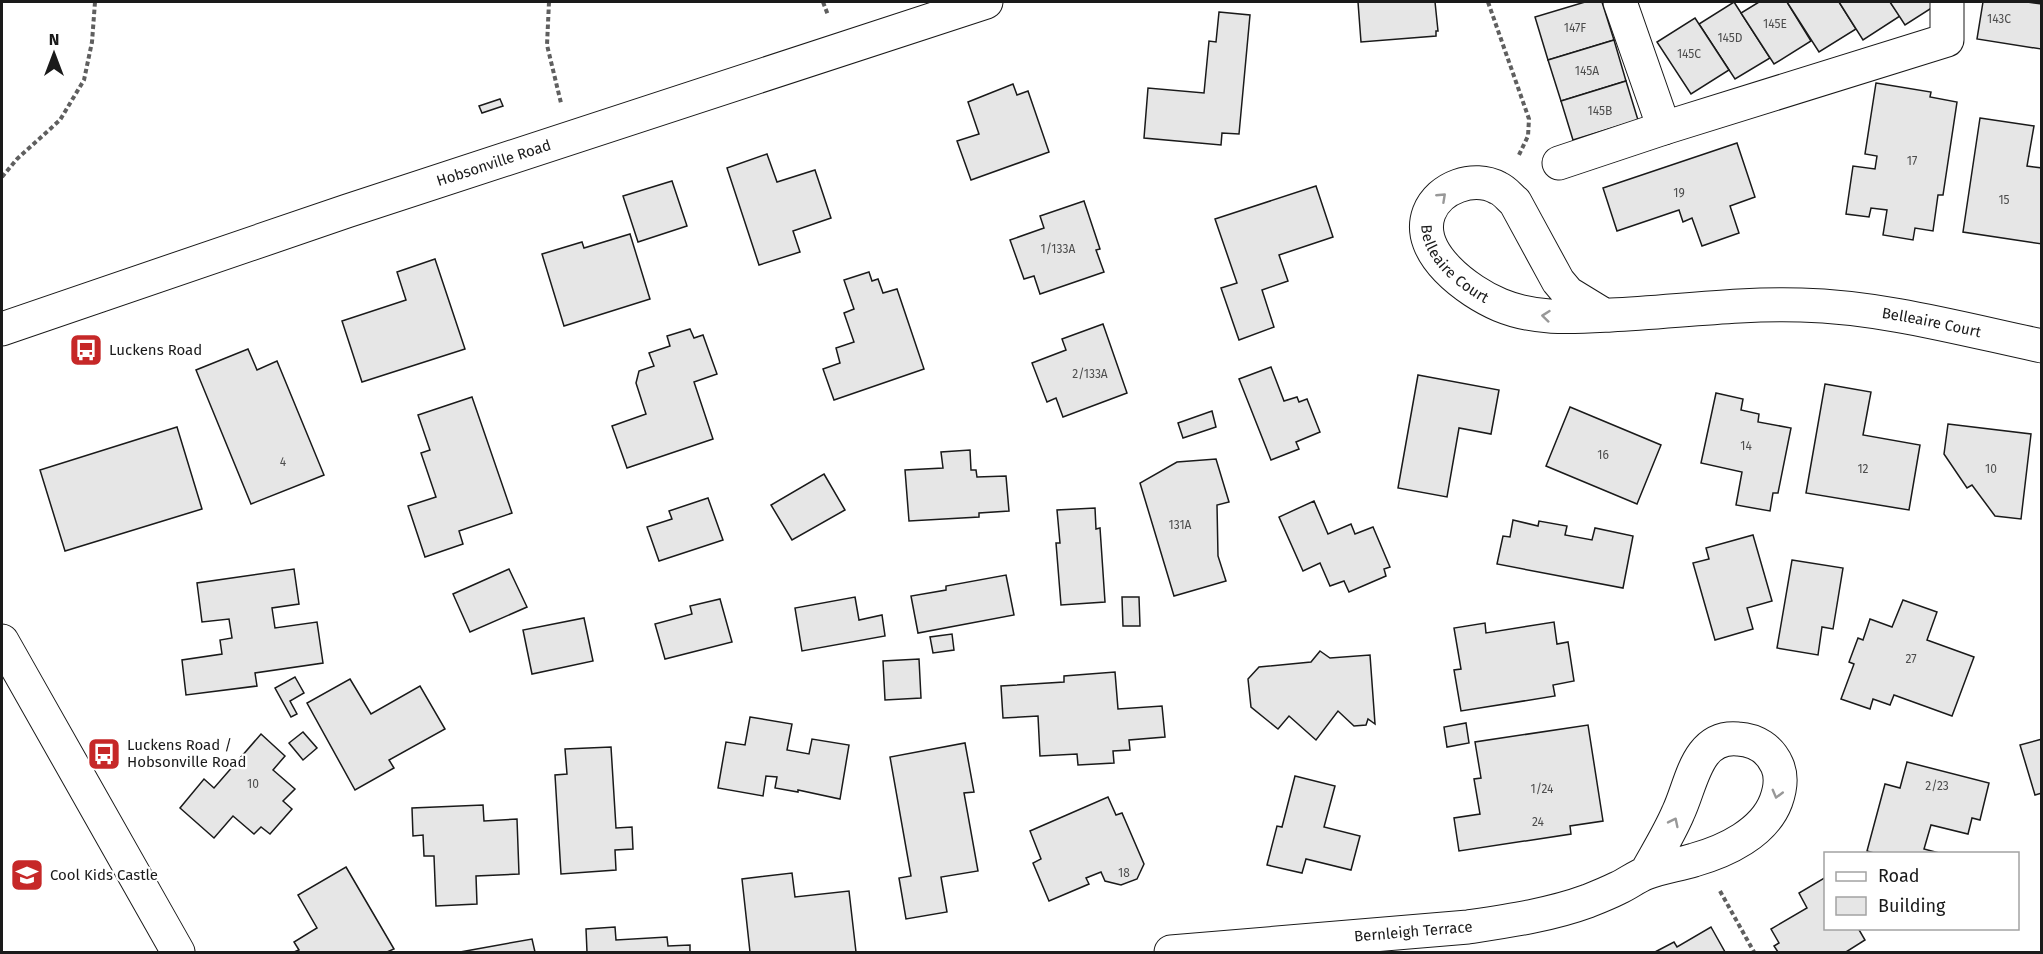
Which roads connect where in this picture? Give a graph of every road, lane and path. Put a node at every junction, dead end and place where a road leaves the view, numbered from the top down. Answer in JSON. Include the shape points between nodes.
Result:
{"nodes":[{"id":1,"x":95,"y":2,"type":"edge"},
{"id":2,"x":549,"y":2,"type":"edge"},
{"id":3,"x":986,"y":2,"type":"edge"},
{"id":4,"x":1488,"y":2,"type":"edge"},
{"id":5,"x":1620,"y":2,"type":"edge"},
{"id":6,"x":1947,"y":2,"type":"edge"},
{"id":7,"x":1664,"y":128,"type":"junction"},
{"id":8,"x":569,"y":138,"type":"junction"},
{"id":9,"x":1559,"y":163,"type":"dead end"},
{"id":10,"x":1514,"y":166,"type":"dead end"},
{"id":11,"x":2,"y":177,"type":"edge"},
{"id":12,"x":1604,"y":315,"type":"junction"},
{"id":13,"x":2,"y":329,"type":"edge"},
{"id":14,"x":2042,"y":346,"type":"edge"},
{"id":15,"x":2,"y":641,"type":"edge"},
{"id":16,"x":1646,"y":873,"type":"junction"},
{"id":17,"x":1716,"y":884,"type":"dead end"},
{"id":18,"x":178,"y":952,"type":"edge"},
{"id":19,"x":1171,"y":952,"type":"edge"},
{"id":20,"x":1754,"y":952,"type":"edge"}],
"edges":[{"from":1,"to":11,"type":"path","via":[[84,80],[60,120]]},
{"from":2,"to":8,"type":"path","via":[[547,45]]},
{"from":3,"to":8,"type":"street","name":"Hobsonville Road"},
{"from":4,"to":10,"type":"path","via":[[1528,119],[1528,136]]},
{"from":5,"to":7,"type":"street"},
{"from":6,"to":7,"type":"street","via":[[1947,40]]},
{"from":7,"to":9,"type":"street"},
{"from":8,"to":13,"type":"street","name":"Hobsonville Road"},
{"from":12,"to":12,"type":"street","name":"Belleaire Court","one_way":true,"via":[[1526,314],[1473,291],[1452,276],[1434,251],[1427,225],[1435,202],[1461,184],[1482,183],[1505,192],[1515,202],[1558,281],[1568,293]]},
{"from":12,"to":14,"type":"street","name":"Belleaire Court","via":[[1760,304],[1842,308]]},
{"from":15,"to":18,"type":"street"},
{"from":16,"to":16,"type":"street","name":"Bernleigh Terrace","one_way":true,"via":[[1680,810],[1695,768],[1709,747],[1734,738],[1762,746],[1779,767],[1780,781],[1779,795],[1767,818],[1723,850]]},
{"from":16,"to":19,"type":"street","name":"Bernleigh Terrace","via":[[1587,901],[1517,920]]},
{"from":17,"to":20,"type":"path"}]}
